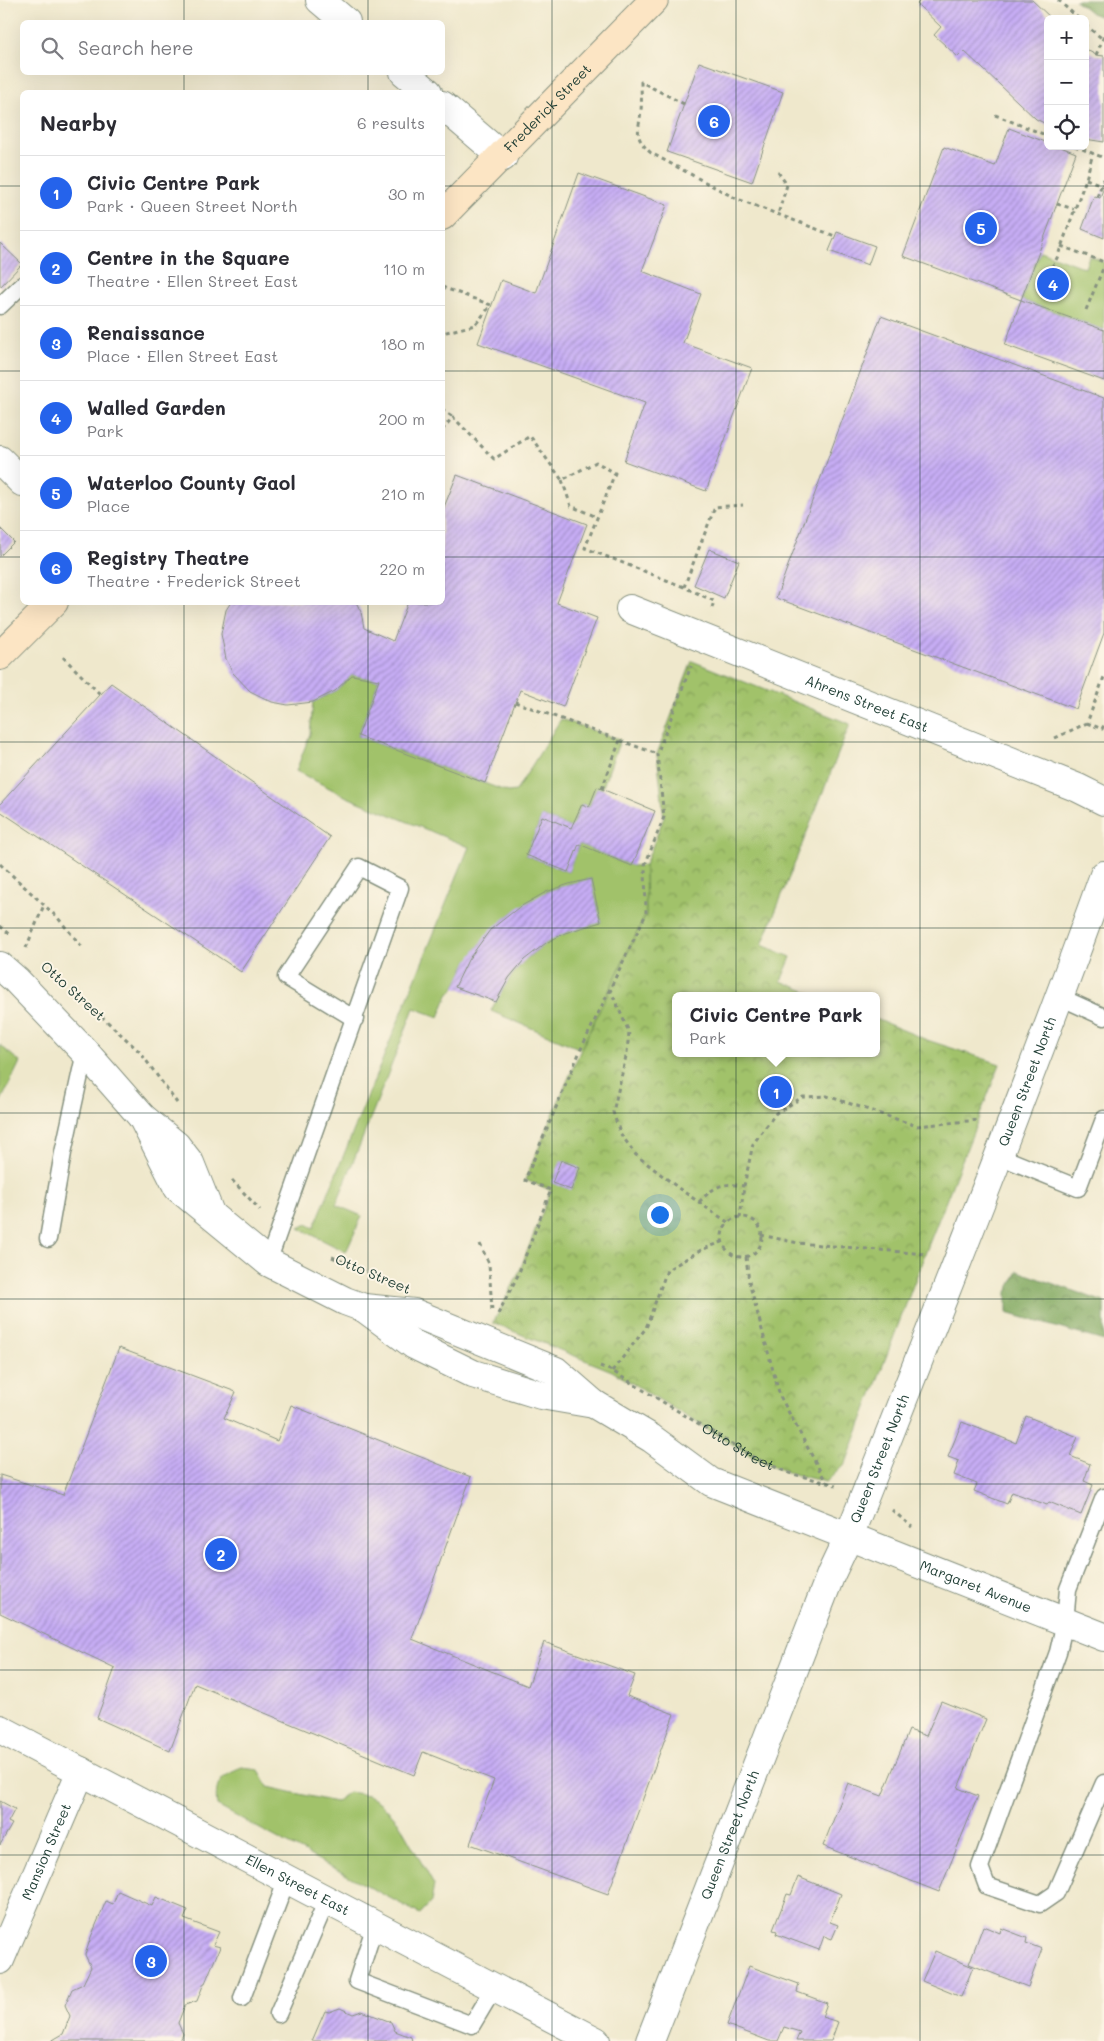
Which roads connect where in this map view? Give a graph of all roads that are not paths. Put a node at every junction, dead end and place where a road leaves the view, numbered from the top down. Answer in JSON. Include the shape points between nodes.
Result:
{"nodes":[{"id":1,"x":320,"y":0,"type":"edge"},
{"id":2,"x":654,"y":0,"type":"edge"},
{"id":3,"x":344,"y":20,"type":"edge"},
{"id":4,"x":408,"y":75,"type":"edge"},
{"id":5,"x":426,"y":90,"type":"edge"},
{"id":6,"x":445,"y":108,"type":"edge"},
{"id":7,"x":502,"y":157,"type":"junction"},
{"id":8,"x":445,"y":213,"type":"edge"},
{"id":9,"x":20,"y":286,"type":"edge"},
{"id":10,"x":0,"y":306,"type":"edge"},
{"id":11,"x":0,"y":460,"type":"edge"},
{"id":12,"x":20,"y":480,"type":"edge"},
{"id":13,"x":51,"y":605,"type":"edge"},
{"id":14,"x":630,"y":609,"type":"dead end"},
{"id":15,"x":0,"y":656,"type":"edge"},
{"id":16,"x":1104,"y":802,"type":"edge"},
{"id":17,"x":1104,"y":875,"type":"edge"},
{"id":18,"x":0,"y":966,"type":"edge"},
{"id":19,"x":1060,"y":997,"type":"junction"},
{"id":20,"x":1104,"y":1016,"type":"edge"},
{"id":21,"x":355,"y":1019,"type":"junction"},
{"id":22,"x":85,"y":1052,"type":"junction"},
{"id":23,"x":1104,"y":1119,"type":"edge"},
{"id":24,"x":999,"y":1156,"type":"junction"},
{"id":25,"x":48,"y":1239,"type":"dead end"},
{"id":26,"x":268,"y":1262,"type":"junction"},
{"id":27,"x":1104,"y":1497,"type":"edge"},
{"id":28,"x":849,"y":1536,"type":"junction"},
{"id":29,"x":1065,"y":1622,"type":"junction"},
{"id":30,"x":1104,"y":1637,"type":"edge"},
{"id":31,"x":0,"y":1729,"type":"edge"},
{"id":32,"x":81,"y":1771,"type":"junction"},
{"id":33,"x":1104,"y":1783,"type":"edge"},
{"id":34,"x":287,"y":1879,"type":"junction"},
{"id":35,"x":327,"y":1900,"type":"junction"},
{"id":36,"x":375,"y":1925,"type":"junction"},
{"id":37,"x":0,"y":1960,"type":"edge"},
{"id":38,"x":494,"y":1988,"type":"junction"},
{"id":39,"x":242,"y":1998,"type":"dead end"},
{"id":40,"x":278,"y":2014,"type":"dead end"},
{"id":41,"x":596,"y":2041,"type":"edge"},
{"id":42,"x":650,"y":2041,"type":"edge"}],
"edges":[{"from":1,"to":3,"type":"street"},
{"from":2,"to":7,"type":"main road","name":"Frederick Street"},
{"from":4,"to":5,"type":"street"},
{"from":6,"to":7,"type":"street"},
{"from":7,"to":8,"type":"main road","name":"Frederick Street"},
{"from":9,"to":10,"type":"lane"},
{"from":11,"to":12,"type":"street"},
{"from":13,"to":15,"type":"main road"},
{"from":14,"to":16,"type":"street","name":"Ahrens Street East","via":[[1078,788]]},
{"from":17,"to":19,"type":"street","name":"Queen Street North"},
{"from":18,"to":22,"type":"street"},
{"from":19,"to":20,"type":"lane"},
{"from":19,"to":24,"type":"street","name":"Queen Street North"},
{"from":21,"to":21,"type":"lane","via":[[286,977],[358,867],[400,888]]},
{"from":21,"to":26,"type":"lane"},
{"from":22,"to":25,"type":"lane"},
{"from":22,"to":26,"type":"street","via":[[142,1117],[178,1188]]},
{"from":23,"to":24,"type":"lane","via":[[1078,1188]]},
{"from":24,"to":28,"type":"street","name":"Queen Street North"},
{"from":26,"to":28,"type":"street","via":[[364,1308],[414,1345],[473,1374],[542,1395],[594,1404],[651,1438],[711,1482]]},
{"from":27,"to":29,"type":"lane","via":[[1068,1589]]},
{"from":28,"to":29,"type":"street","name":"Margaret Avenue"},
{"from":28,"to":42,"type":"street","name":"Queen Street North","via":[[831,1574]]},
{"from":29,"to":30,"type":"street","name":"Margaret Avenue"},
{"from":29,"to":33,"type":"lane","via":[[1058,1652],[980,1867],[986,1886],[1040,1904],[1056,1893]]},
{"from":31,"to":32,"type":"street","name":"Ellen Street East"},
{"from":32,"to":34,"type":"street","name":"Ellen Street East"},
{"from":32,"to":37,"type":"street","name":"Mansion Street"},
{"from":34,"to":35,"type":"street","name":"Ellen Street East"},
{"from":34,"to":39,"type":"lane"},
{"from":35,"to":36,"type":"street","name":"Ellen Street East"},
{"from":35,"to":40,"type":"lane"},
{"from":36,"to":38,"type":"street","name":"Ellen Street East"},
{"from":36,"to":38,"type":"lane","via":[[357,1981],[472,2025]]},
{"from":38,"to":41,"type":"street","name":"Ellen Street East"}]}
